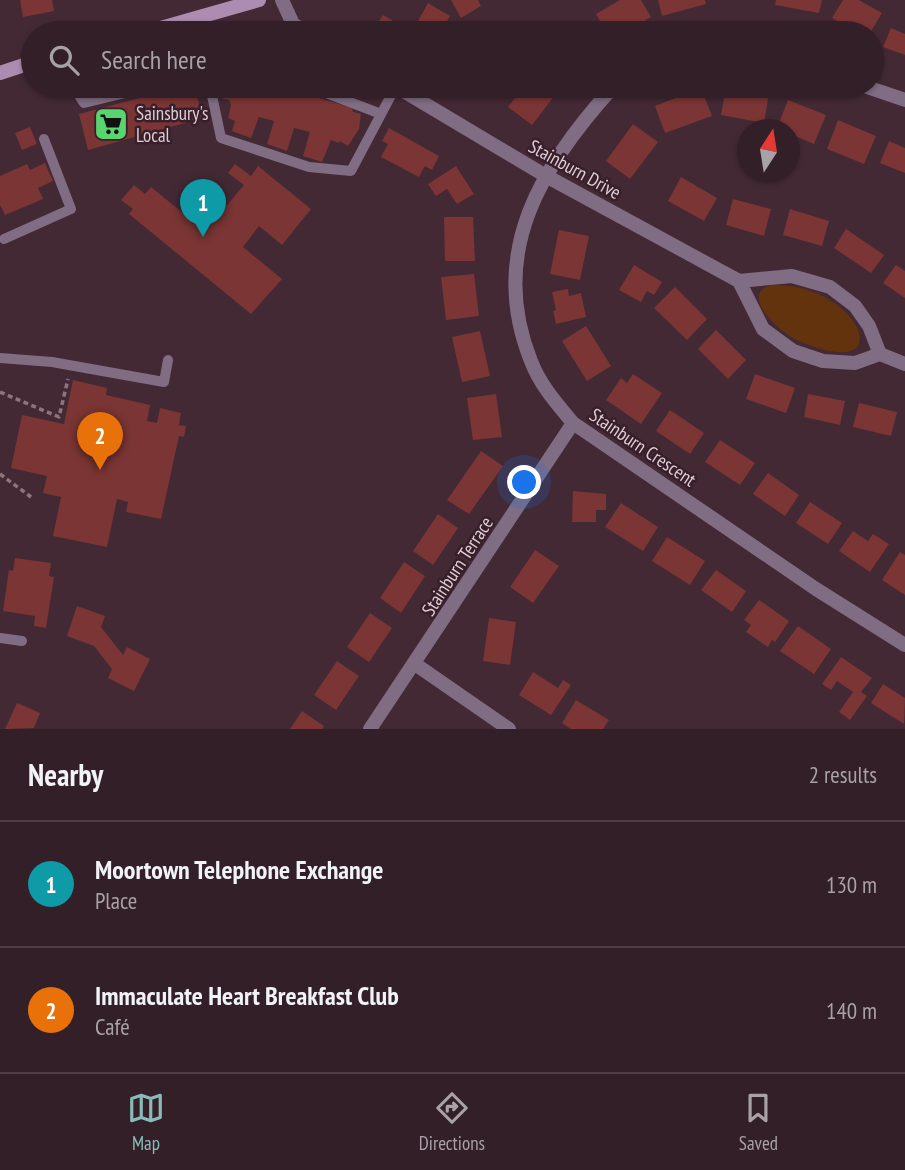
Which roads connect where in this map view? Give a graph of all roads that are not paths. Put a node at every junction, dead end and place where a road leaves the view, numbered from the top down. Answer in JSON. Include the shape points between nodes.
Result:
{"nodes":[{"id":1,"x":259,"y":0,"type":"edge"},
{"id":2,"x":282,"y":0,"type":"edge"},
{"id":3,"x":226,"y":4,"type":"edge"},
{"id":4,"x":177,"y":21,"type":"edge"},
{"id":5,"x":286,"y":21,"type":"edge"},
{"id":6,"x":21,"y":66,"type":"edge"},
{"id":7,"x":0,"y":73,"type":"edge"},
{"id":8,"x":884,"y":93,"type":"edge"},
{"id":9,"x":81,"y":98,"type":"edge"},
{"id":10,"x":105,"y":98,"type":"edge"},
{"id":11,"x":213,"y":98,"type":"edge"},
{"id":12,"x":339,"y":98,"type":"edge"},
{"id":13,"x":390,"y":98,"type":"edge"},
{"id":14,"x":416,"y":98,"type":"edge"},
{"id":15,"x":603,"y":98,"type":"edge"},
{"id":16,"x":905,"y":100,"type":"edge"},
{"id":17,"x":381,"y":114,"type":"junction"},
{"id":18,"x":44,"y":139,"type":"dead end"},
{"id":19,"x":546,"y":176,"type":"junction"},
{"id":20,"x":1,"y":242,"type":"edge"},
{"id":21,"x":739,"y":281,"type":"junction"},
{"id":22,"x":880,"y":354,"type":"junction"},
{"id":23,"x":0,"y":358,"type":"edge"},
{"id":24,"x":168,"y":360,"type":"dead end"},
{"id":25,"x":905,"y":365,"type":"edge"},
{"id":26,"x":573,"y":423,"type":"junction"},
{"id":27,"x":0,"y":638,"type":"edge"},
{"id":28,"x":22,"y":641,"type":"dead end"},
{"id":29,"x":905,"y":645,"type":"edge"},
{"id":30,"x":415,"y":664,"type":"junction"},
{"id":31,"x":370,"y":729,"type":"edge"},
{"id":32,"x":509,"y":729,"type":"edge"}],
"edges":[{"from":1,"to":3,"type":"street"},
{"from":2,"to":5,"type":"street"},
{"from":3,"to":4,"type":"street"},
{"from":6,"to":7,"type":"street"},
{"from":8,"to":16,"type":"street"},
{"from":9,"to":10,"type":"lane","via":[[84,103]]},
{"from":11,"to":17,"type":"lane","via":[[221,138],[309,167],[351,171]]},
{"from":12,"to":17,"type":"lane"},
{"from":13,"to":17,"type":"lane"},
{"from":14,"to":19,"type":"street","name":"Stainburn Drive"},
{"from":15,"to":19,"type":"street","name":"Stainburn Crescent","via":[[579,125]]},
{"from":18,"to":20,"type":"lane","via":[[71,209]]},
{"from":19,"to":21,"type":"street","name":"Stainburn Drive"},
{"from":19,"to":26,"type":"street","name":"Stainburn Crescent","via":[[516,256],[518,320],[531,363]]},
{"from":21,"to":22,"type":"street","via":[[792,275],[830,288],[855,306]]},
{"from":21,"to":22,"type":"street","via":[[763,329],[793,351],[823,361],[855,362]]},
{"from":22,"to":25,"type":"street"},
{"from":23,"to":24,"type":"lane","via":[[52,362],[164,382]]},
{"from":26,"to":29,"type":"street","name":"Stainburn Crescent"},
{"from":26,"to":30,"type":"street","name":"Stainburn Terrace"},
{"from":27,"to":28,"type":"lane"},
{"from":30,"to":31,"type":"street","name":"Stainburn Terrace"},
{"from":30,"to":32,"type":"street"}]}
